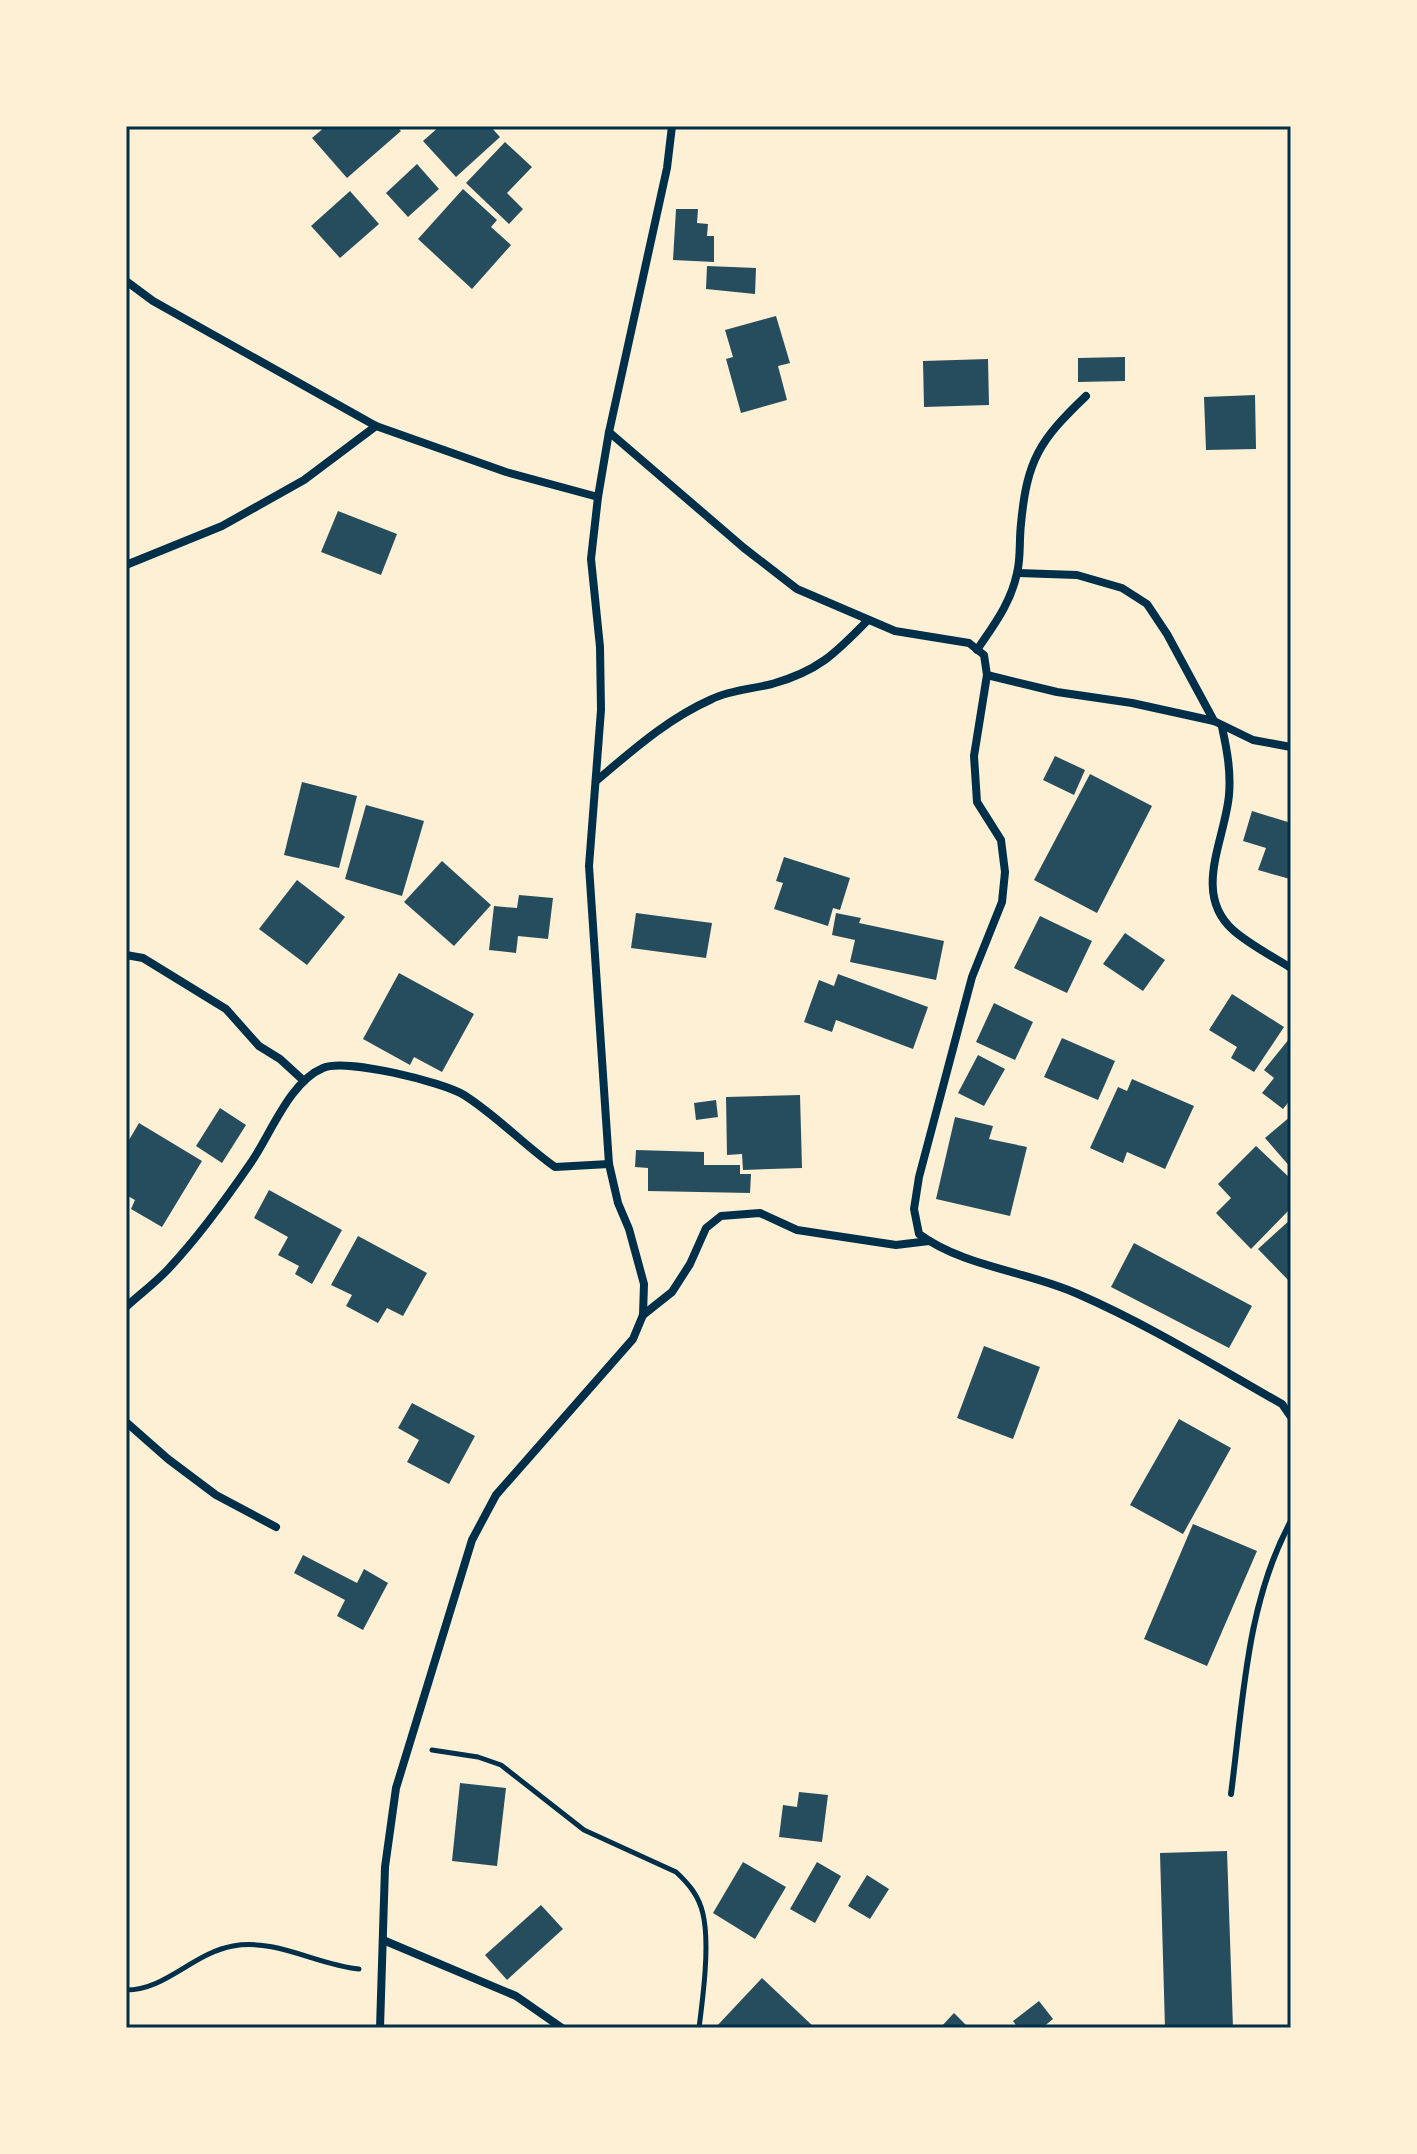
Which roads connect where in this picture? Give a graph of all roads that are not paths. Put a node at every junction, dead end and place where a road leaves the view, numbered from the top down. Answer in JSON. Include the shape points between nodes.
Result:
{"nodes":[{"id":1,"x":672,"y":126,"type":"edge"},
{"id":2,"x":126,"y":281,"type":"edge"},
{"id":3,"x":1086,"y":396,"type":"dead end"},
{"id":4,"x":376,"y":426,"type":"junction"},
{"id":5,"x":609,"y":432,"type":"junction"},
{"id":6,"x":598,"y":497,"type":"junction"},
{"id":7,"x":126,"y":565,"type":"edge"},
{"id":8,"x":1018,"y":573,"type":"junction"},
{"id":9,"x":868,"y":620,"type":"junction"},
{"id":10,"x":977,"y":650,"type":"junction"},
{"id":11,"x":987,"y":675,"type":"junction"},
{"id":12,"x":1214,"y":721,"type":"junction"},
{"id":13,"x":1222,"y":727,"type":"junction"},
{"id":14,"x":1291,"y":747,"type":"edge"},
{"id":15,"x":596,"y":781,"type":"junction"},
{"id":16,"x":126,"y":955,"type":"edge"},
{"id":17,"x":1291,"y":968,"type":"edge"},
{"id":18,"x":304,"y":1081,"type":"junction"},
{"id":19,"x":609,"y":1164,"type":"junction"},
{"id":20,"x":929,"y":1241,"type":"junction"},
{"id":21,"x":126,"y":1307,"type":"edge"},
{"id":22,"x":643,"y":1315,"type":"junction"},
{"id":23,"x":1287,"y":1405,"type":"edge"},
{"id":24,"x":1291,"y":1417,"type":"edge"},
{"id":25,"x":126,"y":1422,"type":"edge"},
{"id":26,"x":1291,"y":1521,"type":"edge"},
{"id":27,"x":276,"y":1527,"type":"dead end"},
{"id":28,"x":1231,"y":1794,"type":"dead end"},
{"id":29,"x":383,"y":1940,"type":"junction"},
{"id":30,"x":380,"y":2028,"type":"edge"},
{"id":31,"x":562,"y":2028,"type":"edge"}],
"edges":[{"from":1,"to":5,"type":"street"},
{"from":2,"to":4,"type":"street"},
{"from":3,"to":8,"type":"street","via":[[1052,429],[1034,458],[1023,501]]},
{"from":4,"to":6,"type":"street","via":[[506,472]]},
{"from":4,"to":7,"type":"street","via":[[304,480],[236,518]]},
{"from":5,"to":6,"type":"street"},
{"from":5,"to":9,"type":"street","via":[[797,589]]},
{"from":6,"to":15,"type":"street","via":[[591,559],[600,647]]},
{"from":8,"to":10,"type":"street","via":[[1007,605]]},
{"from":8,"to":12,"type":"street","via":[[1077,575],[1122,588],[1147,604]]},
{"from":9,"to":10,"type":"street","via":[[895,631],[969,643]]},
{"from":9,"to":15,"type":"street","via":[[815,669],[714,697],[663,725]]},
{"from":10,"to":11,"type":"street","via":[[984,655]]},
{"from":11,"to":12,"type":"street"},
{"from":11,"to":20,"type":"street","via":[[974,756],[977,802],[1001,840],[1002,902],[972,977],[919,1177],[914,1209],[919,1234]]},
{"from":12,"to":13,"type":"street"},
{"from":13,"to":14,"type":"street"},
{"from":13,"to":17,"type":"street","via":[[1229,792],[1211,883],[1216,905],[1232,929]]},
{"from":15,"to":19,"type":"street","via":[[589,866]]},
{"from":16,"to":18,"type":"street","via":[[143,958],[226,1009],[259,1046]]},
{"from":18,"to":19,"type":"street","via":[[323,1068],[346,1064],[416,1078],[462,1093],[555,1167]]},
{"from":18,"to":21,"type":"street","via":[[251,1163],[180,1254]]},
{"from":19,"to":22,"type":"street","via":[[644,1284]]},
{"from":20,"to":22,"type":"street","via":[[896,1245],[797,1230],[760,1213],[721,1216],[706,1228],[672,1292]]},
{"from":20,"to":23,"type":"street","via":[[1076,1293]]},
{"from":22,"to":29,"type":"street","via":[[633,1339],[496,1495],[472,1540],[396,1788],[385,1867]]},
{"from":23,"to":24,"type":"street"},
{"from":25,"to":27,"type":"street","via":[[216,1495]]},
{"from":26,"to":28,"type":"lane","via":[[1264,1587],[1254,1632]]},
{"from":29,"to":30,"type":"street"},
{"from":29,"to":31,"type":"street","via":[[516,1996]]}]}
